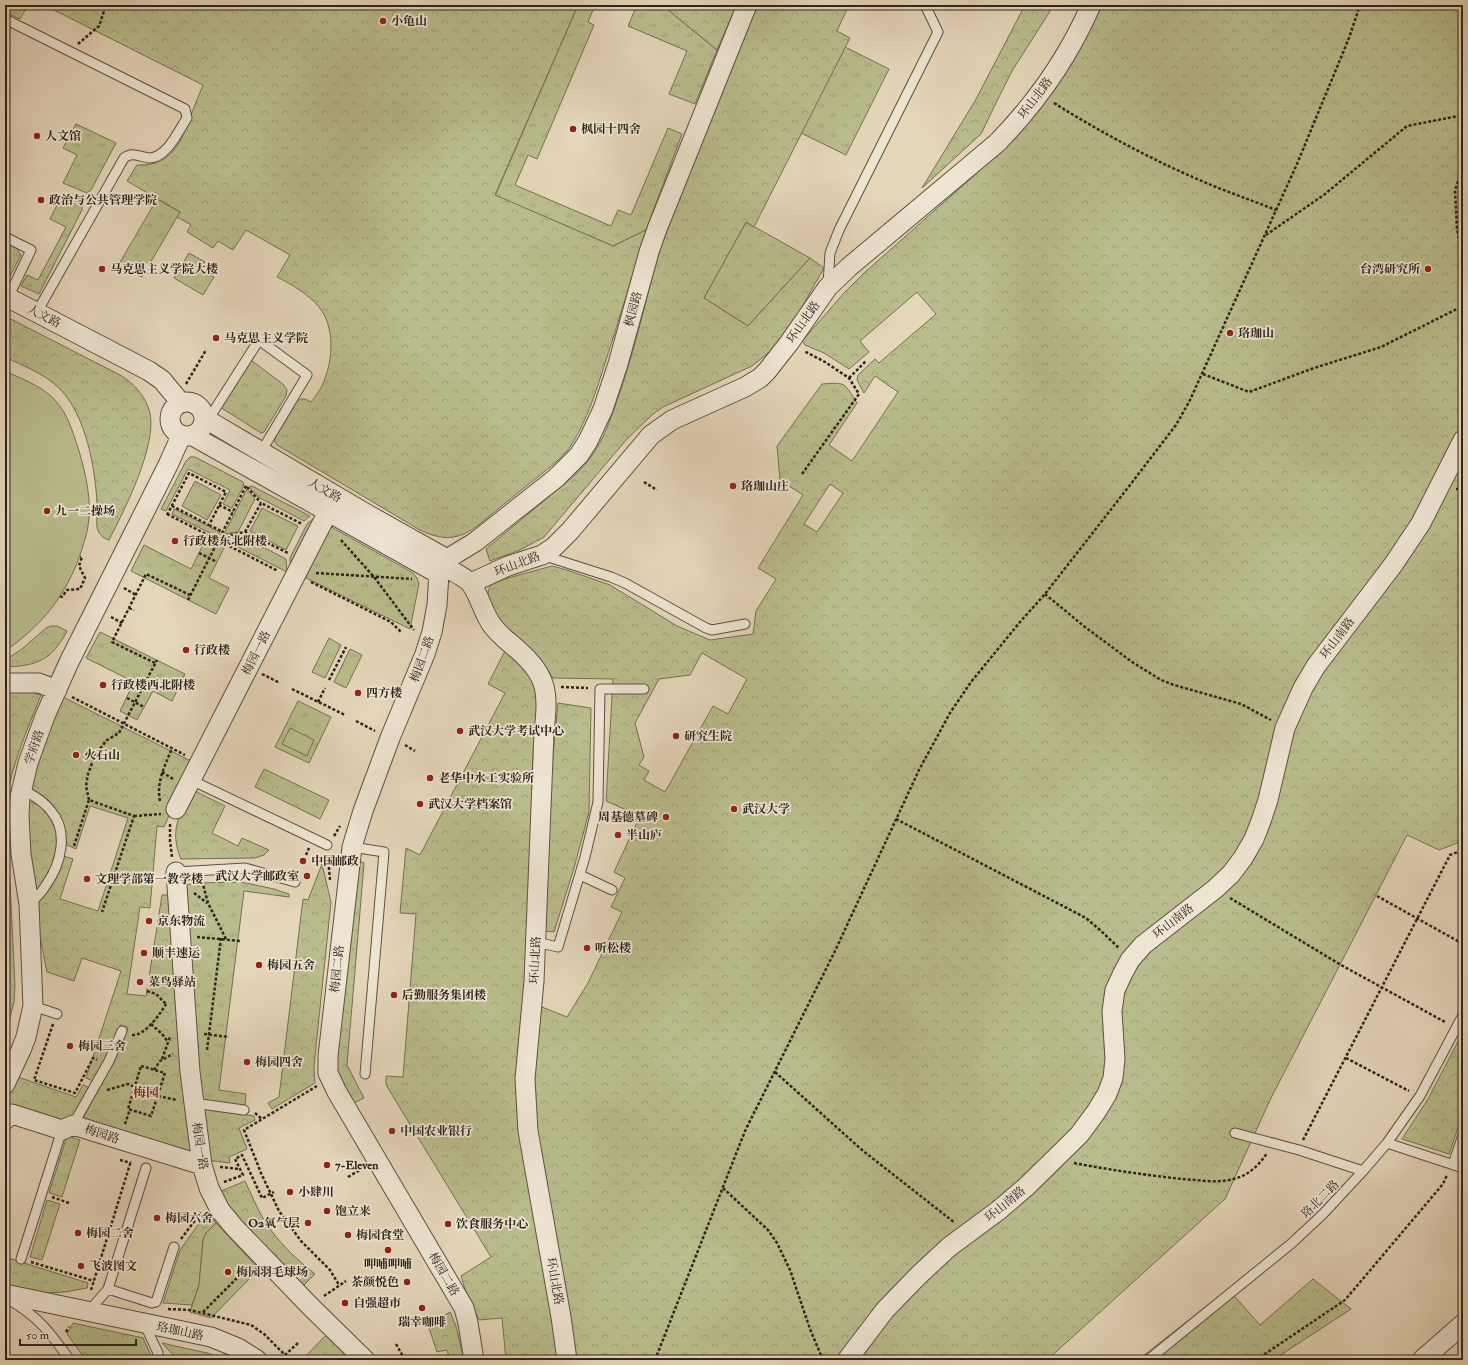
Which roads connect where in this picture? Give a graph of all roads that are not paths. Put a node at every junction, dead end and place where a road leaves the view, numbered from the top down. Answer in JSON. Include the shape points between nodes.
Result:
{"nodes":[{"id":1,"x":747,"y":5,"type":"edge"},
{"id":2,"x":925,"y":5,"type":"edge"},
{"id":3,"x":1092,"y":5,"type":"edge"},
{"id":4,"x":5,"y":19,"type":"edge"},
{"id":5,"x":5,"y":237,"type":"edge"},
{"id":6,"x":828,"y":287,"type":"junction"},
{"id":7,"x":6,"y":297,"type":"edge"},
{"id":8,"x":37,"y":312,"type":"junction"},
{"id":9,"x":179,"y":400,"type":"junction"},
{"id":10,"x":206,"y":419,"type":"junction"},
{"id":11,"x":187,"y":436,"type":"junction"},
{"id":12,"x":1463,"y":440,"type":"edge"},
{"id":13,"x":261,"y":452,"type":"junction"},
{"id":14,"x":329,"y":509,"type":"junction"},
{"id":15,"x":542,"y":555,"type":"junction"},
{"id":16,"x":443,"y":566,"type":"junction"},
{"id":17,"x":471,"y":583,"type":"junction"},
{"id":18,"x":745,"y":624,"type":"dead end"},
{"id":19,"x":5,"y":683,"type":"edge"},
{"id":20,"x":57,"y":690,"type":"junction"},
{"id":21,"x":644,"y":690,"type":"dead end"},
{"id":22,"x":191,"y":780,"type":"junction"},
{"id":23,"x":22,"y":789,"type":"junction"},
{"id":24,"x":167,"y":814,"type":"road end"},
{"id":25,"x":327,"y":845,"type":"road end"},
{"id":26,"x":352,"y":847,"type":"junction"},
{"id":27,"x":176,"y":872,"type":"joint"},
{"id":28,"x":580,"y":875,"type":"junction"},
{"id":29,"x":295,"y":882,"type":"dead end"},
{"id":30,"x":612,"y":890,"type":"dead end"},
{"id":31,"x":29,"y":904,"type":"junction"},
{"id":32,"x":536,"y":942,"type":"junction"},
{"id":33,"x":33,"y":1006,"type":"junction"},
{"id":34,"x":57,"y":1014,"type":"road end"},
{"id":35,"x":1463,"y":1014,"type":"edge"},
{"id":36,"x":122,"y":1031,"type":"road end"},
{"id":37,"x":365,"y":1074,"type":"dead end"},
{"id":38,"x":5,"y":1084,"type":"edge"},
{"id":39,"x":194,"y":1103,"type":"junction"},
{"id":40,"x":244,"y":1110,"type":"dead end"},
{"id":41,"x":5,"y":1120,"type":"edge"},
{"id":42,"x":68,"y":1127,"type":"junction"},
{"id":43,"x":1235,"y":1133,"type":"dead end"},
{"id":44,"x":1463,"y":1135,"type":"edge"},
{"id":45,"x":1387,"y":1143,"type":"junction"},
{"id":46,"x":1453,"y":1164,"type":"junction"},
{"id":47,"x":202,"y":1165,"type":"junction"},
{"id":48,"x":146,"y":1168,"type":"dead end"},
{"id":49,"x":1463,"y":1168,"type":"edge"},
{"id":50,"x":1363,"y":1171,"type":"junction"},
{"id":51,"x":174,"y":1247,"type":"road end"},
{"id":52,"x":21,"y":1259,"type":"road end"},
{"id":53,"x":108,"y":1289,"type":"junction"},
{"id":54,"x":5,"y":1296,"type":"edge"},
{"id":55,"x":89,"y":1311,"type":"junction"},
{"id":56,"x":144,"y":1323,"type":"junction"},
{"id":57,"x":1462,"y":1326,"type":"edge"},
{"id":58,"x":158,"y":1353,"type":"dead end"},
{"id":59,"x":70,"y":1360,"type":"edge"},
{"id":60,"x":257,"y":1360,"type":"edge"},
{"id":61,"x":365,"y":1360,"type":"edge"},
{"id":62,"x":474,"y":1360,"type":"edge"},
{"id":63,"x":567,"y":1360,"type":"edge"},
{"id":64,"x":847,"y":1360,"type":"edge"},
{"id":65,"x":1148,"y":1360,"type":"edge"},
{"id":66,"x":1422,"y":1360,"type":"edge"}],
"edges":[{"from":1,"to":16,"type":"street","name":"枫园路","via":[[657,229],[618,364],[596,427],[579,455],[556,478]]},
{"from":2,"to":6,"type":"lane","via":[[938,32],[839,230],[830,253]]},
{"from":3,"to":6,"type":"street","name":"环山北路","via":[[1068,52],[1013,126],[997,143]]},
{"from":4,"to":8,"type":"lane","via":[[185,109],[187,118],[165,151],[151,158],[132,154],[124,158]]},
{"from":5,"to":7,"type":"lane","via":[[32,250]]},
{"from":6,"to":15,"type":"street","name":"环山北路","via":[[789,343],[760,378],[672,420],[651,435],[564,538]]},
{"from":7,"to":8,"type":"street","name":"人文路"},
{"from":8,"to":9,"type":"street","name":"人文路","via":[[149,371],[162,380]]},
{"from":9,"to":10,"type":"street","via":[[196,404]]},
{"from":9,"to":11,"type":"street","via":[[170,416],[172,428]]},
{"from":10,"to":11,"type":"street","via":[[202,429]]},
{"from":10,"to":13,"type":"street","name":"人文路"},
{"from":10,"to":13,"type":"lane","via":[[259,340],[307,375]]},
{"from":11,"to":14,"type":"street"},
{"from":11,"to":20,"type":"street","name":"学府路","via":[[168,465]]},
{"from":12,"to":64,"type":"street","name":"环山南路","via":[[1421,523],[1393,565],[1316,666],[1303,688],[1285,728],[1268,800],[1256,833],[1243,858],[1214,889],[1143,945],[1130,960],[1115,990],[1112,1011],[1116,1059],[1113,1078],[1096,1112],[1079,1135],[1027,1186],[949,1247],[919,1275],[885,1310]]},
{"from":13,"to":14,"type":"street","name":"人文路"},
{"from":14,"to":16,"type":"street","name":"人文路"},
{"from":14,"to":22,"type":"street","name":"梅园一路"},
{"from":15,"to":17,"type":"street","name":"环山北路","via":[[508,566]]},
{"from":15,"to":18,"type":"lane","via":[[626,583],[706,628],[712,630]]},
{"from":16,"to":17,"type":"street"},
{"from":16,"to":26,"type":"street","name":"梅园二路","via":[[432,632],[425,654],[390,738]]},
{"from":17,"to":32,"type":"street","name":"环山北路","via":[[489,622],[533,663],[544,687],[547,705]]},
{"from":19,"to":20,"type":"street","via":[[39,683]]},
{"from":20,"to":23,"type":"street","name":"学府路","via":[[36,740]]},
{"from":21,"to":28,"type":"lane","via":[[600,689],[598,802]]},
{"from":22,"to":24,"type":"street","name":"梅园一路"},
{"from":22,"to":25,"type":"lane"},
{"from":23,"to":31,"type":"street","name":"学府路","via":[[19,805]]},
{"from":23,"to":31,"type":"lane","via":[[51,810],[58,823],[62,843],[52,876],[42,892]]},
{"from":26,"to":37,"type":"lane","via":[[384,852]]},
{"from":26,"to":62,"type":"street","name":"梅园二路","via":[[328,1073],[464,1308]]},
{"from":27,"to":29,"type":"lane","via":[[245,868]]},
{"from":27,"to":39,"type":"street","name":"梅园一路"},
{"from":28,"to":30,"type":"lane"},
{"from":28,"to":32,"type":"lane","via":[[558,948]]},
{"from":31,"to":33,"type":"street","name":"学府路"},
{"from":32,"to":63,"type":"street","name":"环山北路","via":[[524,1080],[528,1131]]},
{"from":33,"to":34,"type":"lane"},
{"from":33,"to":38,"type":"street","name":"学府路","via":[[21,1050]]},
{"from":35,"to":45,"type":"lane","name":"珞北二路","via":[[1420,1096]]},
{"from":36,"to":42,"type":"lane","via":[[95,1087]]},
{"from":39,"to":40,"type":"lane"},
{"from":39,"to":47,"type":"street","name":"梅园一路"},
{"from":41,"to":42,"type":"street","name":"梅园路","via":[[9,1115],[16,1114]]},
{"from":42,"to":47,"type":"street","name":"梅园路"},
{"from":42,"to":52,"type":"lane","via":[[42,1194]]},
{"from":43,"to":50,"type":"lane"},
{"from":44,"to":46,"type":"lane"},
{"from":45,"to":46,"type":"lane"},
{"from":45,"to":50,"type":"lane","name":"珞北二路"},
{"from":46,"to":49,"type":"lane"},
{"from":47,"to":61,"type":"street","name":"梅园一路","via":[[213,1197],[234,1227]]},
{"from":48,"to":53,"type":"lane"},
{"from":50,"to":65,"type":"lane","name":"珞北二路","via":[[1292,1243]]},
{"from":51,"to":53,"type":"lane","via":[[155,1303]]},
{"from":53,"to":55,"type":"lane"},
{"from":54,"to":55,"type":"street","name":"珞珈山路"},
{"from":54,"to":59,"type":"lane","via":[[39,1321]]},
{"from":55,"to":56,"type":"street","name":"珞珈山路"},
{"from":56,"to":58,"type":"lane"},
{"from":56,"to":60,"type":"street","name":"珞珈山路","via":[[210,1337],[238,1348]]},
{"from":57,"to":66,"type":"street"}]}
